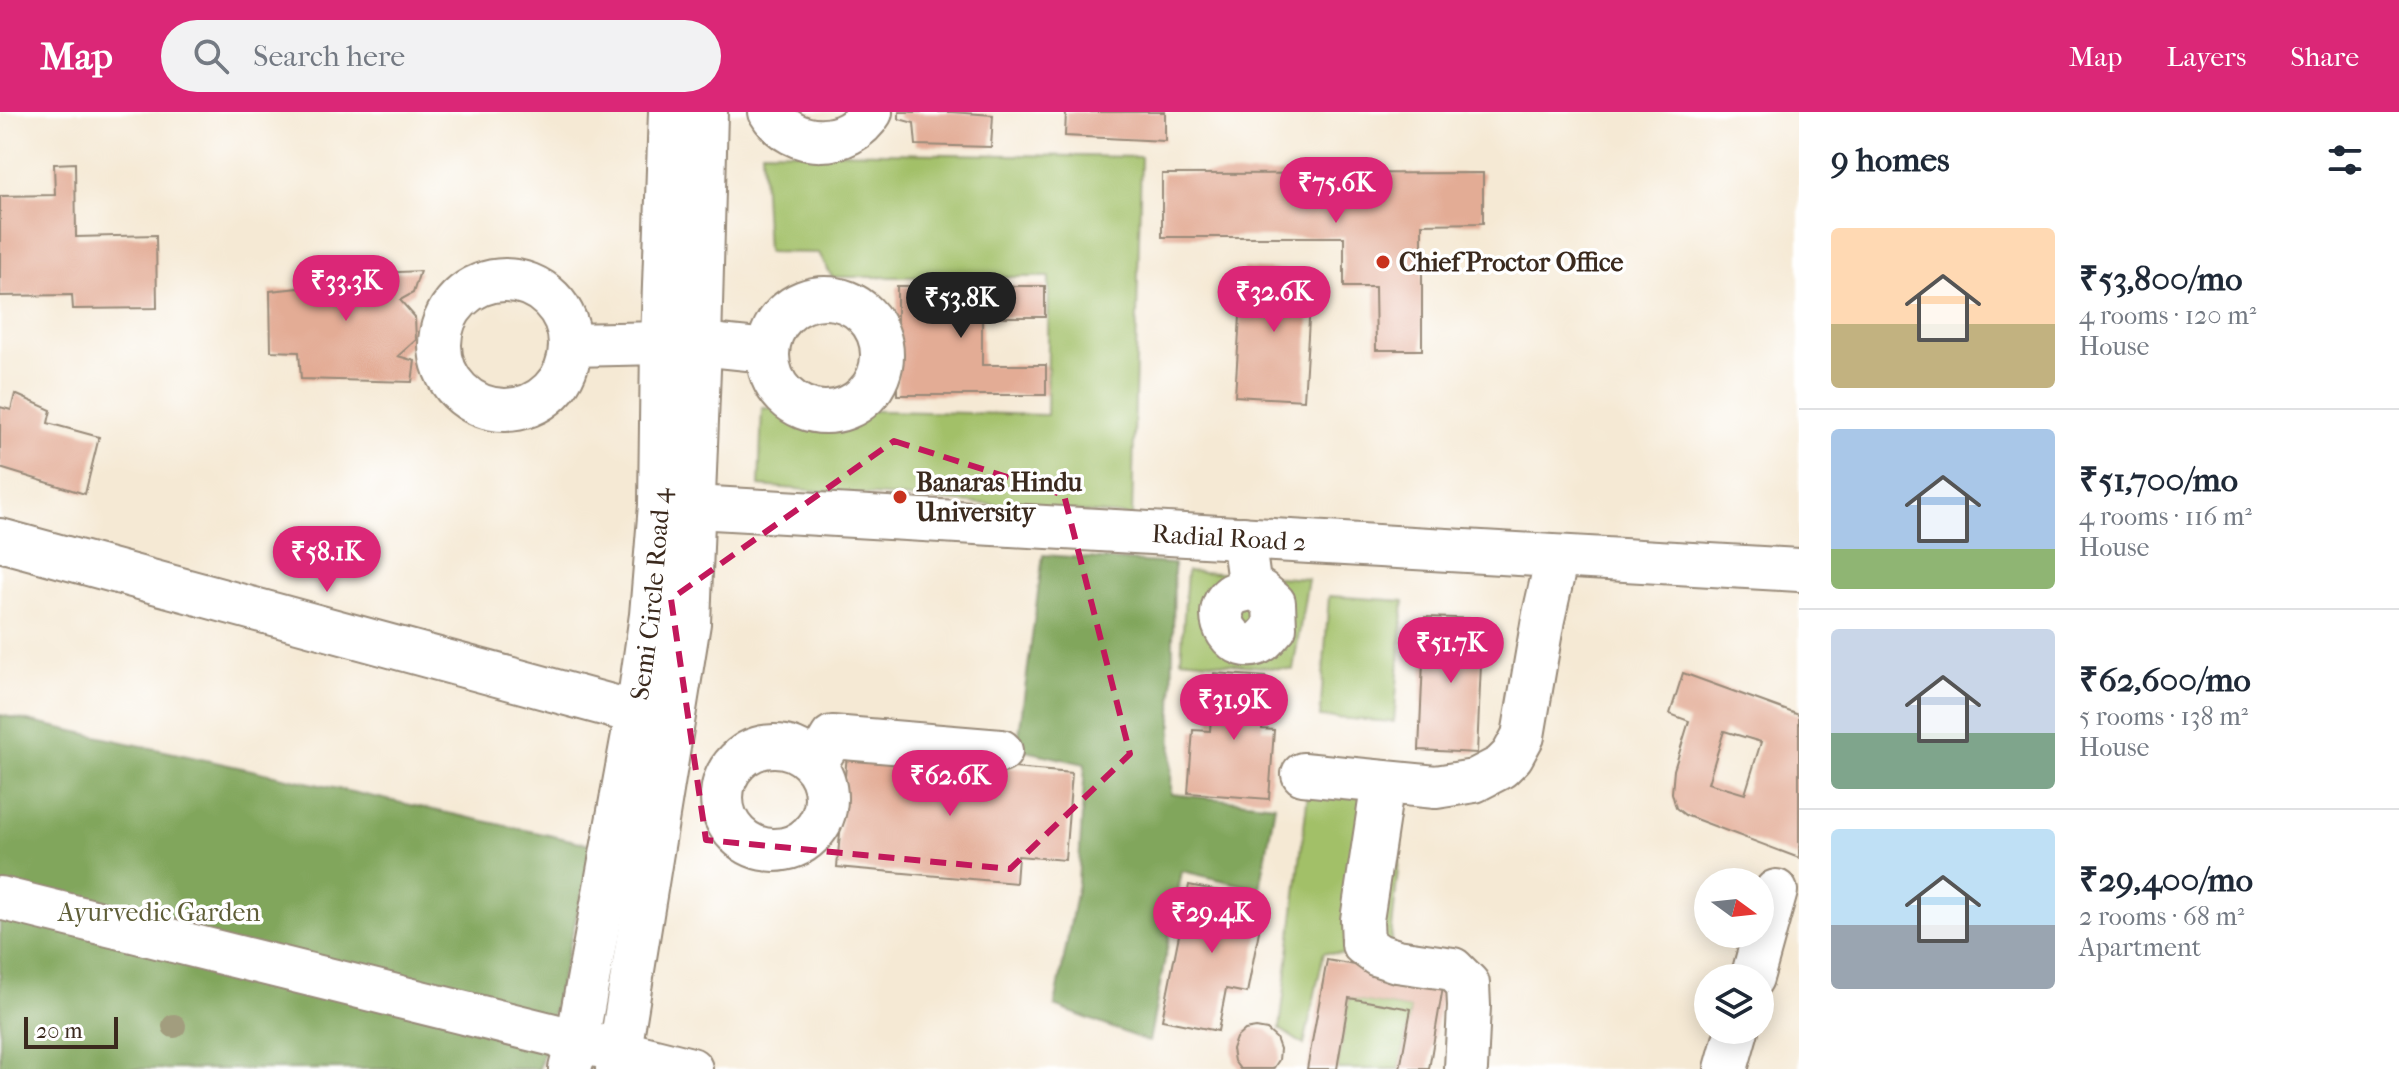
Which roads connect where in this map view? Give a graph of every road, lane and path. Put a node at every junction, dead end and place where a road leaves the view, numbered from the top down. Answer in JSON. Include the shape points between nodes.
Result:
{"nodes":[{"id":1,"x":670,"y":112,"type":"edge"},
{"id":2,"x":706,"y":112,"type":"edge"},
{"id":3,"x":770,"y":112,"type":"edge"},
{"id":4,"x":871,"y":112,"type":"edge"},
{"id":5,"x":681,"y":343,"type":"junction"},
{"id":6,"x":571,"y":345,"type":"dead end"},
{"id":7,"x":767,"y":351,"type":"dead end"},
{"id":8,"x":677,"y":506,"type":"junction"},
{"id":9,"x":1243,"y":538,"type":"junction"},
{"id":10,"x":0,"y":540,"type":"edge"},
{"id":11,"x":1557,"y":557,"type":"junction"},
{"id":12,"x":1799,"y":570,"type":"edge"},
{"id":13,"x":1247,"y":660,"type":"dead end"},
{"id":14,"x":637,"y":713,"type":"junction"},
{"id":15,"x":1001,"y":751,"type":"dead end"},
{"id":16,"x":815,"y":765,"type":"junction"},
{"id":17,"x":1303,"y":774,"type":"dead end"},
{"id":18,"x":1383,"y":782,"type":"junction"},
{"id":19,"x":643,"y":783,"type":"junction"},
{"id":20,"x":721,"y":795,"type":"junction"},
{"id":21,"x":1776,"y":891,"type":"dead end"},
{"id":22,"x":0,"y":898,"type":"edge"},
{"id":23,"x":1756,"y":964,"type":"edge"},
{"id":24,"x":1733,"y":1044,"type":"edge"},
{"id":25,"x":574,"y":1055,"type":"edge"},
{"id":26,"x":619,"y":1060,"type":"edge"},
{"id":27,"x":691,"y":1069,"type":"edge"},
{"id":28,"x":1466,"y":1069,"type":"edge"},
{"id":29,"x":1726,"y":1069,"type":"edge"}],
"edges":[{"from":1,"to":5,"type":"street","name":"Semi Circle Road 4"},
{"from":2,"to":5,"type":"street","name":"Semi Circle Road 4"},
{"from":3,"to":4,"type":"street","via":[[786,130],[821,141],[855,130]]},
{"from":5,"to":6,"type":"street"},
{"from":5,"to":7,"type":"street"},
{"from":5,"to":8,"type":"street","name":"Semi Circle Road 4"},
{"from":8,"to":9,"type":"street","name":"Radial Road 2"},
{"from":8,"to":14,"type":"street","name":"Semi Circle Road 4","via":[[651,615]]},
{"from":8,"to":19,"type":"street","name":"Semi Circle Road 4","via":[[689,623]]},
{"from":9,"to":11,"type":"street","name":"Radial Road 2"},
{"from":9,"to":13,"type":"street","via":[[1250,589],[1274,603],[1275,627]]},
{"from":10,"to":14,"type":"street"},
{"from":11,"to":12,"type":"street","name":"Radial Road 2"},
{"from":11,"to":18,"type":"street","via":[[1523,736],[1512,756],[1474,781],[1436,787]]},
{"from":14,"to":19,"type":"street","name":"Semi Circle Road 4"},
{"from":15,"to":16,"type":"street","via":[[832,737]]},
{"from":16,"to":20,"type":"street","via":[[799,752],[779,746],[758,748],[739,758],[726,775]]},
{"from":16,"to":20,"type":"street","via":[[826,804],[820,823],[790,849],[750,846],[734,833]]},
{"from":17,"to":18,"type":"street"},
{"from":18,"to":28,"type":"street","via":[[1363,944],[1397,961],[1453,969],[1468,984]]},
{"from":19,"to":20,"type":"street"},
{"from":19,"to":25,"type":"street","name":"Semi Circle Road 4"},
{"from":19,"to":26,"type":"street","name":"Semi Circle Road 4"},
{"from":21,"to":23,"type":"street"},
{"from":22,"to":25,"type":"street"},
{"from":24,"to":29,"type":"street"},
{"from":25,"to":26,"type":"street"},
{"from":26,"to":27,"type":"street"}]}
